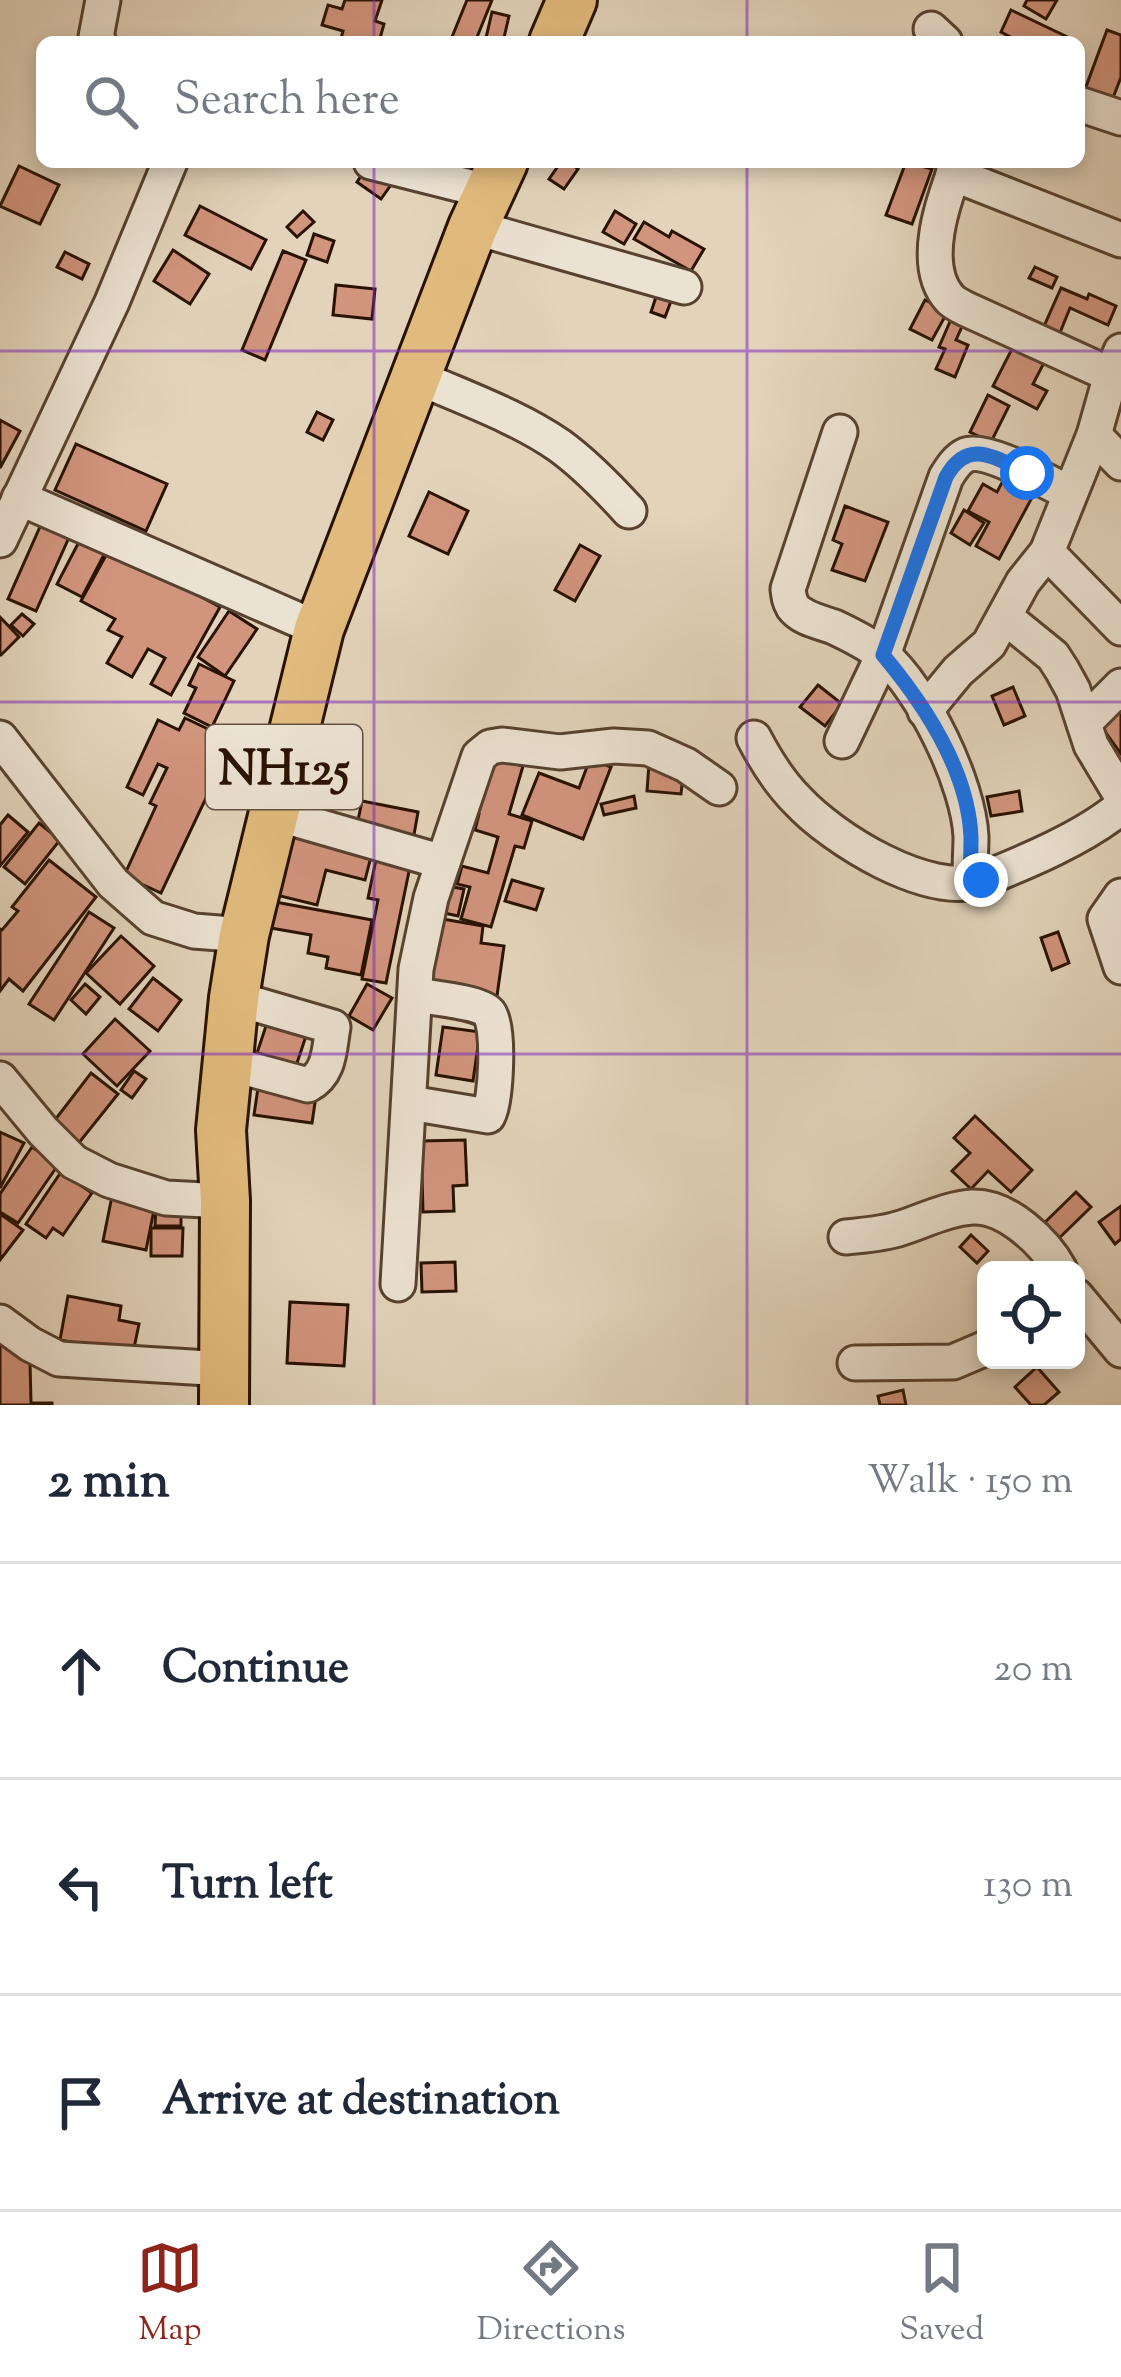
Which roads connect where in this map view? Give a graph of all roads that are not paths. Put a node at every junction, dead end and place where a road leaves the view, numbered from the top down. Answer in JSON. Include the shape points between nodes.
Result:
{"nodes":[{"id":1,"x":103,"y":0,"type":"edge"},
{"id":2,"x":572,"y":0,"type":"edge"},
{"id":3,"x":95,"y":36,"type":"edge"},
{"id":4,"x":557,"y":36,"type":"edge"},
{"id":5,"x":1085,"y":106,"type":"edge"},
{"id":6,"x":1121,"y":118,"type":"edge"},
{"id":7,"x":168,"y":168,"type":"edge"},
{"id":8,"x":404,"y":168,"type":"edge"},
{"id":9,"x":956,"y":168,"type":"edge"},
{"id":10,"x":486,"y":183,"type":"edge"},
{"id":11,"x":1121,"y":240,"type":"edge"},
{"id":12,"x":684,"y":287,"type":"dead end"},
{"id":13,"x":1116,"y":363,"type":"edge"},
{"id":14,"x":416,"y":376,"type":"junction"},
{"id":15,"x":840,"y":432,"type":"dead end"},
{"id":16,"x":1094,"y":435,"type":"junction"},
{"id":17,"x":1121,"y":463,"type":"edge"},
{"id":18,"x":1070,"y":493,"type":"junction"},
{"id":19,"x":629,"y":511,"type":"dead end"},
{"id":20,"x":6,"y":522,"type":"edge"},
{"id":21,"x":1046,"y":552,"type":"junction"},
{"id":22,"x":1005,"y":617,"type":"junction"},
{"id":23,"x":1121,"y":628,"type":"edge"},
{"id":24,"x":319,"y":629,"type":"junction"},
{"id":25,"x":883,"y":655,"type":"junction"},
{"id":26,"x":1121,"y":686,"type":"edge"},
{"id":27,"x":925,"y":711,"type":"junction"},
{"id":28,"x":1084,"y":723,"type":"junction"},
{"id":29,"x":754,"y":738,"type":"dead end"},
{"id":30,"x":842,"y":741,"type":"dead end"},
{"id":31,"x":3,"y":751,"type":"edge"},
{"id":32,"x":719,"y":788,"type":"dead end"},
{"id":33,"x":1121,"y":795,"type":"edge"},
{"id":34,"x":1121,"y":807,"type":"edge"},
{"id":35,"x":273,"y":813,"type":"junction"},
{"id":36,"x":442,"y":862,"type":"junction"},
{"id":37,"x":971,"y":884,"type":"junction"},
{"id":38,"x":1121,"y":896,"type":"edge"},
{"id":39,"x":244,"y":935,"type":"junction"},
{"id":40,"x":1121,"y":967,"type":"edge"},
{"id":41,"x":416,"y":995,"type":"junction"},
{"id":42,"x":234,"y":998,"type":"junction"},
{"id":43,"x":227,"y":1063,"type":"junction"},
{"id":44,"x":0,"y":1079,"type":"edge"},
{"id":45,"x":410,"y":1103,"type":"junction"},
{"id":46,"x":225,"y":1201,"type":"junction"},
{"id":47,"x":846,"y":1237,"type":"dead end"},
{"id":48,"x":1053,"y":1261,"type":"edge"},
{"id":49,"x":398,"y":1284,"type":"dead end"},
{"id":50,"x":1085,"y":1305,"type":"edge"},
{"id":51,"x":0,"y":1322,"type":"edge"},
{"id":52,"x":1117,"y":1339,"type":"edge"},
{"id":53,"x":977,"y":1352,"type":"edge"},
{"id":54,"x":855,"y":1363,"type":"dead end"},
{"id":55,"x":225,"y":1387,"type":"edge"}],
"edges":[{"from":1,"to":3,"type":"street"},
{"from":2,"to":4,"type":"highway"},
{"from":5,"to":6,"type":"street"},
{"from":7,"to":20,"type":"street"},
{"from":8,"to":10,"type":"street"},
{"from":9,"to":11,"type":"street"},
{"from":9,"to":13,"type":"street","via":[[935,239],[950,298]]},
{"from":10,"to":12,"type":"street"},
{"from":10,"to":14,"type":"highway","number":"NH125"},
{"from":13,"to":16,"type":"street"},
{"from":14,"to":19,"type":"street","via":[[560,446]]},
{"from":14,"to":24,"type":"highway","number":"NH125"},
{"from":15,"to":25,"type":"street","via":[[790,602]]},
{"from":16,"to":17,"type":"street"},
{"from":16,"to":18,"type":"street"},
{"from":18,"to":21,"type":"street"},
{"from":18,"to":25,"type":"street","via":[[983,453],[953,464]]},
{"from":20,"to":24,"type":"street"},
{"from":21,"to":22,"type":"street"},
{"from":21,"to":23,"type":"street"},
{"from":22,"to":27,"type":"street"},
{"from":22,"to":28,"type":"street","via":[[1053,656]]},
{"from":24,"to":35,"type":"highway","number":"NH125"},
{"from":25,"to":27,"type":"street"},
{"from":25,"to":30,"type":"street"},
{"from":26,"to":28,"type":"street"},
{"from":27,"to":37,"type":"street","via":[[962,791]]},
{"from":28,"to":33,"type":"street"},
{"from":29,"to":37,"type":"street","via":[[778,780],[824,825],[931,882]]},
{"from":31,"to":39,"type":"street","via":[[113,883],[153,918]]},
{"from":32,"to":36,"type":"street","via":[[648,748],[490,747],[478,756]]},
{"from":34,"to":37,"type":"street"},
{"from":35,"to":36,"type":"street"},
{"from":35,"to":39,"type":"highway","number":"NH125"},
{"from":36,"to":41,"type":"street"},
{"from":38,"to":40,"type":"street","via":[[1105,919]]},
{"from":39,"to":42,"type":"highway","number":"NH125"},
{"from":41,"to":45,"type":"street"},
{"from":41,"to":45,"type":"street","via":[[488,1012],[493,1109],[488,1116]]},
{"from":42,"to":43,"type":"highway","number":"NH125"},
{"from":42,"to":43,"type":"street","via":[[333,1028],[327,1066],[308,1085]]},
{"from":43,"to":46,"type":"highway","number":"NH125"},
{"from":44,"to":46,"type":"street","via":[[74,1162],[166,1198]]},
{"from":45,"to":49,"type":"street"},
{"from":46,"to":55,"type":"highway","number":"NH125"},
{"from":47,"to":48,"type":"street","via":[[972,1207],[1013,1221]]},
{"from":50,"to":52,"type":"street"},
{"from":51,"to":55,"type":"street","via":[[59,1359]]},
{"from":53,"to":54,"type":"street","via":[[953,1362]]}]}
